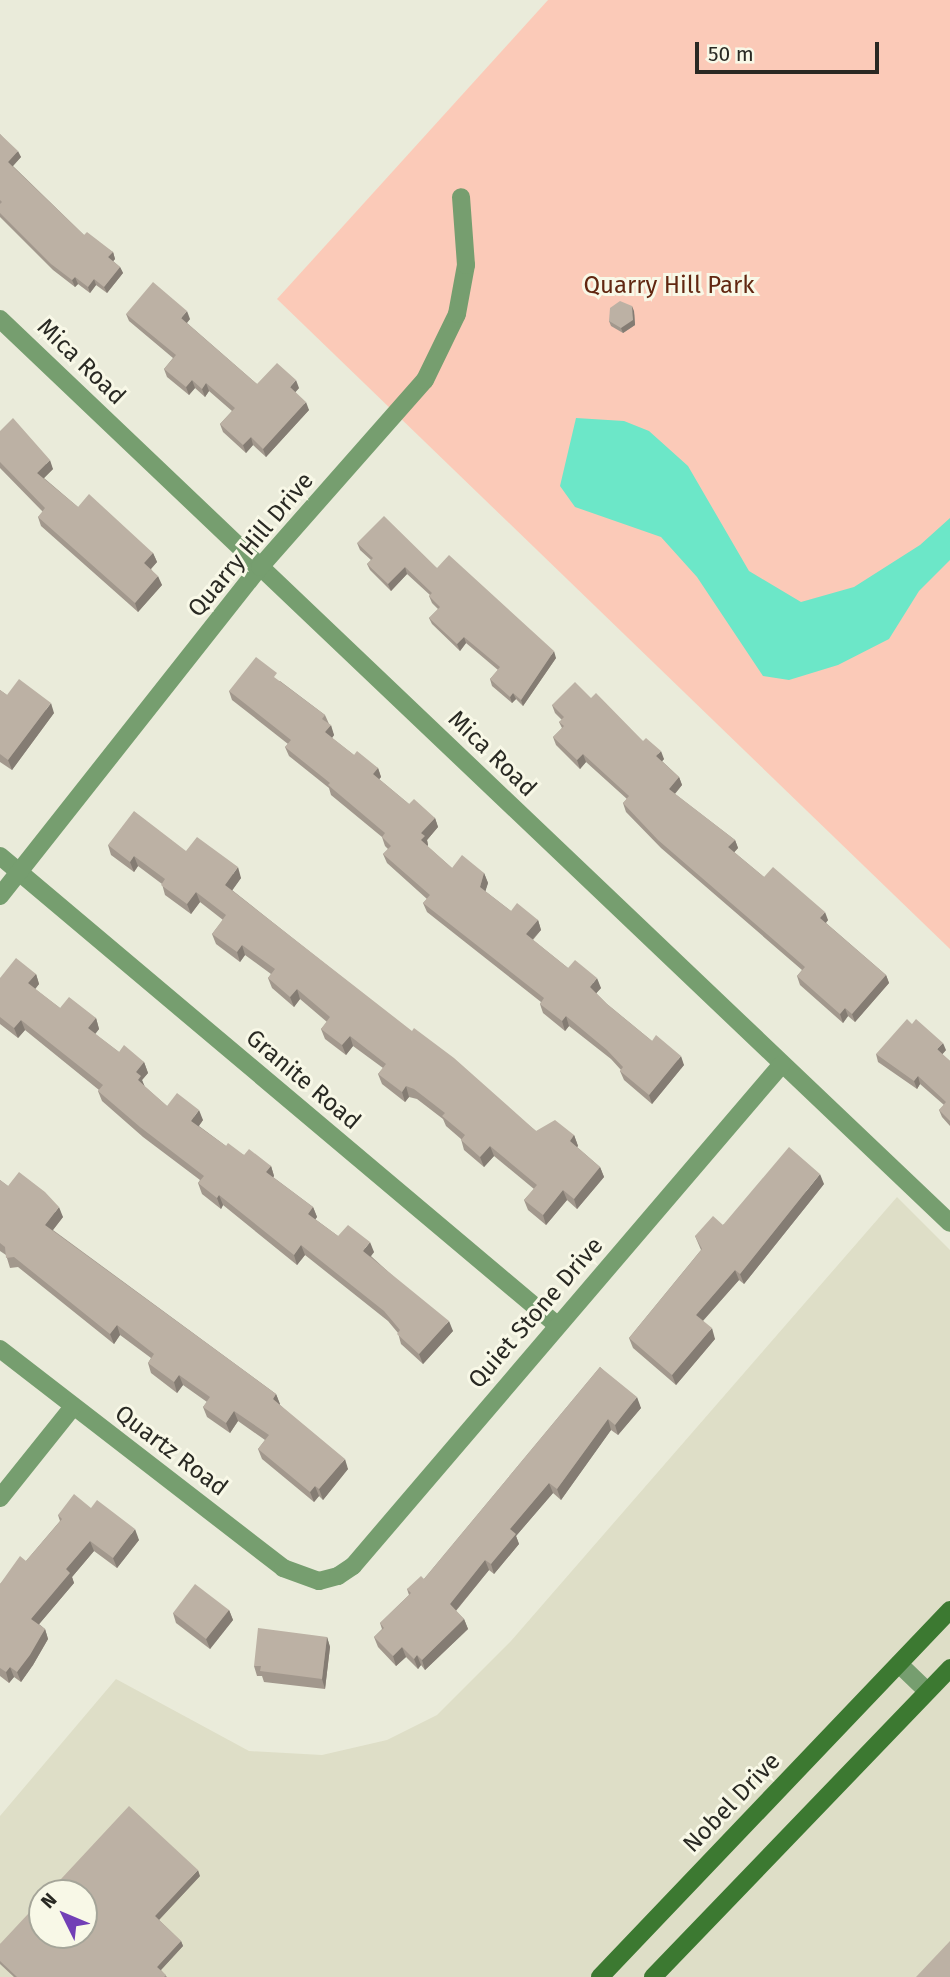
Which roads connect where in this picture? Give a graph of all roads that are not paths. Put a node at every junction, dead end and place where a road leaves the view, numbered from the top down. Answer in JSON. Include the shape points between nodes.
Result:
{"nodes":[{"id":1,"x":461,"y":197,"type":"dead end"},
{"id":2,"x":0,"y":319,"type":"edge"},
{"id":3,"x":260,"y":567,"type":"junction"},
{"id":4,"x":0,"y":856,"type":"edge"},
{"id":5,"x":19,"y":872,"type":"junction"},
{"id":6,"x":0,"y":896,"type":"edge"},
{"id":7,"x":782,"y":1064,"type":"junction"},
{"id":8,"x":950,"y":1223,"type":"edge"},
{"id":9,"x":557,"y":1325,"type":"junction"},
{"id":10,"x":0,"y":1349,"type":"edge"},
{"id":11,"x":73,"y":1407,"type":"junction"},
{"id":12,"x":0,"y":1498,"type":"edge"},
{"id":13,"x":319,"y":1581,"type":"joint"},
{"id":14,"x":950,"y":1610,"type":"edge"},
{"id":15,"x":899,"y":1664,"type":"junction"},
{"id":16,"x":950,"y":1668,"type":"edge"},
{"id":17,"x":927,"y":1691,"type":"junction"},
{"id":18,"x":600,"y":1977,"type":"edge"},
{"id":19,"x":653,"y":1977,"type":"edge"}],
"edges":[{"from":1,"to":3,"type":"street","name":"Quarry Hill Drive","via":[[466,265],[457,314],[425,380]]},
{"from":2,"to":3,"type":"street","name":"Mica Road"},
{"from":3,"to":5,"type":"street","name":"Quarry Hill Drive"},
{"from":3,"to":7,"type":"street","name":"Mica Road"},
{"from":4,"to":5,"type":"street","name":"Granite Road"},
{"from":5,"to":6,"type":"street","name":"Quarry Hill Drive"},
{"from":5,"to":9,"type":"street","name":"Granite Road"},
{"from":7,"to":8,"type":"street","name":"Mica Road"},
{"from":7,"to":9,"type":"street","name":"Quiet Stone Drive"},
{"from":9,"to":13,"type":"street","name":"Quiet Stone Drive","via":[[353,1566]]},
{"from":10,"to":11,"type":"street","name":"Quartz Road"},
{"from":11,"to":12,"type":"street"},
{"from":11,"to":13,"type":"street","name":"Quartz Road","via":[[283,1568]]},
{"from":14,"to":15,"type":"street","name":"Nobel Drive"},
{"from":15,"to":17,"type":"street"},
{"from":15,"to":18,"type":"street","name":"Nobel Drive"},
{"from":16,"to":17,"type":"street"},
{"from":17,"to":19,"type":"street"}]}
